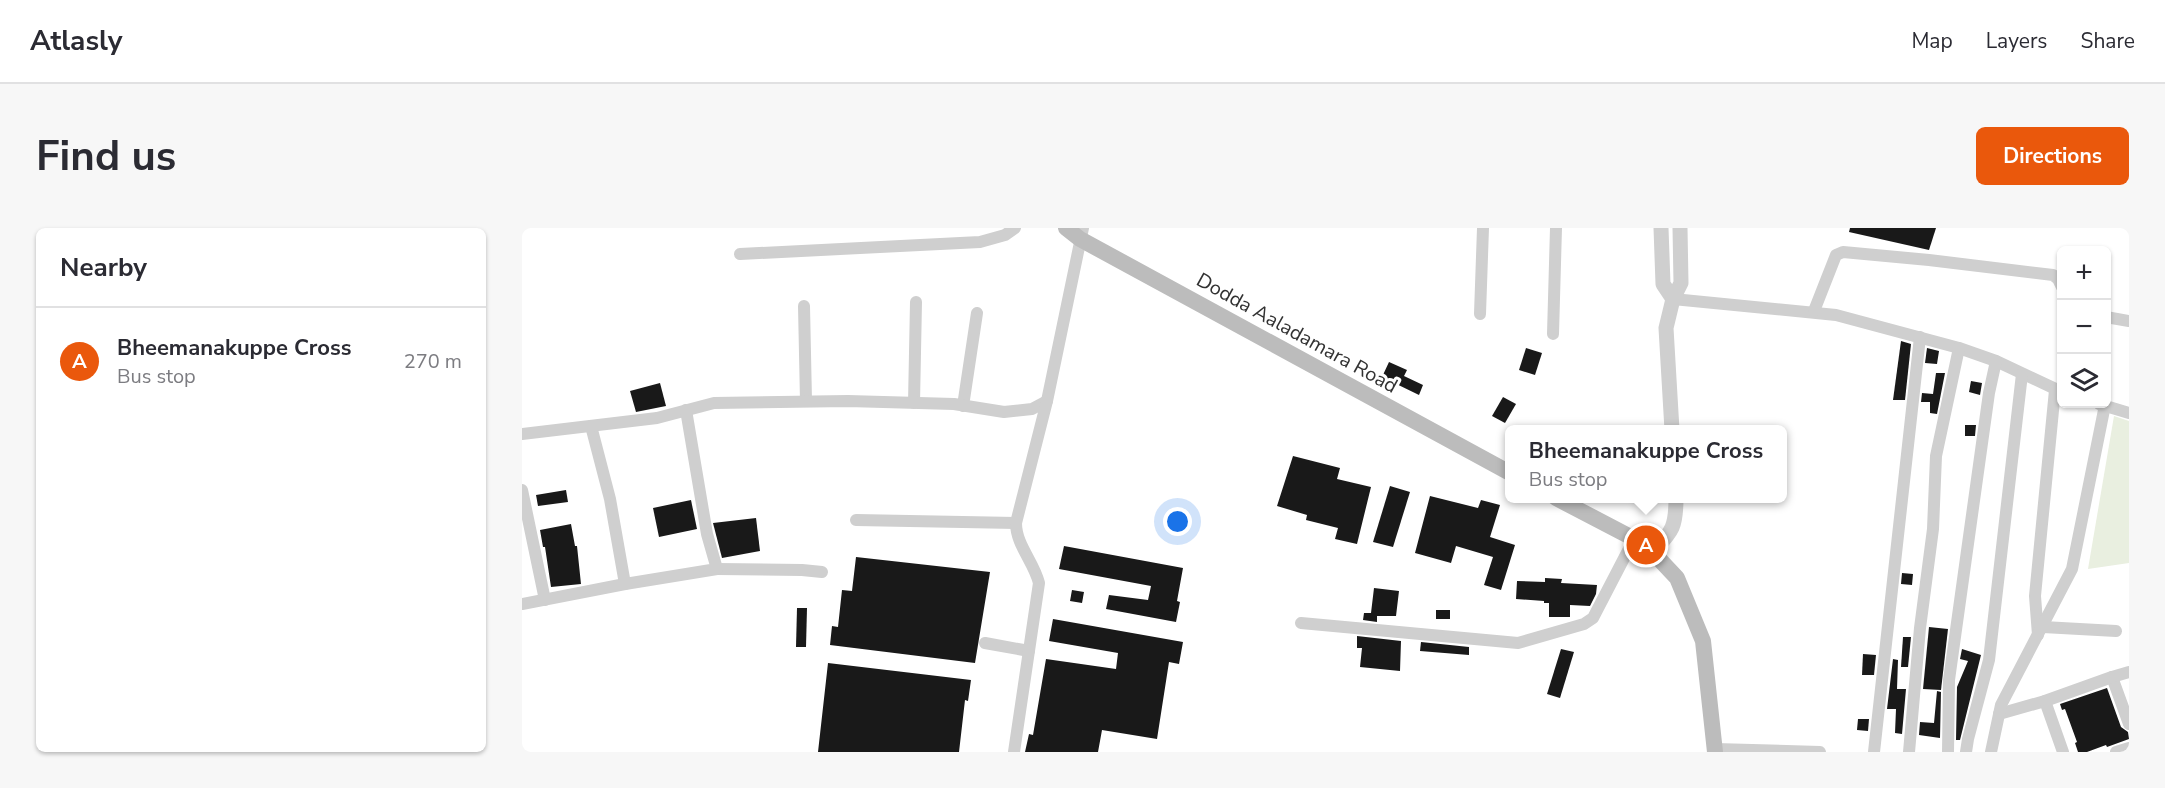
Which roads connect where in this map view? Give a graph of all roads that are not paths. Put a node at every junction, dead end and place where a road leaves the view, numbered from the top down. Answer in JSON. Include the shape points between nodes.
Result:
{"nodes":[{"id":1,"x":1015,"y":228,"type":"edge"},
{"id":2,"x":1066,"y":228,"type":"edge"},
{"id":3,"x":1483,"y":228,"type":"edge"},
{"id":4,"x":1556,"y":228,"type":"edge"},
{"id":5,"x":1661,"y":228,"type":"edge"},
{"id":6,"x":1680,"y":228,"type":"edge"},
{"id":7,"x":1082,"y":234,"type":"edge"},
{"id":8,"x":740,"y":254,"type":"dead end"},
{"id":9,"x":2057,"y":278,"type":"edge"},
{"id":10,"x":1673,"y":299,"type":"junction"},
{"id":11,"x":916,"y":302,"type":"dead end"},
{"id":12,"x":804,"y":306,"type":"dead end"},
{"id":13,"x":1814,"y":311,"type":"junction"},
{"id":14,"x":977,"y":313,"type":"dead end"},
{"id":15,"x":1480,"y":314,"type":"dead end"},
{"id":16,"x":2111,"y":318,"type":"edge"},
{"id":17,"x":2129,"y":321,"type":"edge"},
{"id":18,"x":1554,"y":334,"type":"dead end"},
{"id":19,"x":1920,"y":337,"type":"junction"},
{"id":20,"x":1959,"y":348,"type":"junction"},
{"id":21,"x":1996,"y":361,"type":"junction"},
{"id":22,"x":2022,"y":374,"type":"junction"},
{"id":23,"x":2057,"y":391,"type":"edge"},
{"id":24,"x":2057,"y":398,"type":"edge"},
{"id":25,"x":1047,"y":400,"type":"junction"},
{"id":26,"x":806,"y":401,"type":"junction"},
{"id":27,"x":914,"y":403,"type":"junction"},
{"id":28,"x":963,"y":406,"type":"junction"},
{"id":29,"x":2111,"y":407,"type":"edge"},
{"id":30,"x":2101,"y":408,"type":"edge"},
{"id":31,"x":686,"y":410,"type":"junction"},
{"id":32,"x":2129,"y":413,"type":"edge"},
{"id":33,"x":1672,"y":425,"type":"edge"},
{"id":34,"x":591,"y":426,"type":"junction"},
{"id":35,"x":522,"y":434,"type":"edge"},
{"id":36,"x":1505,"y":471,"type":"edge"},
{"id":37,"x":522,"y":490,"type":"edge"},
{"id":38,"x":1566,"y":503,"type":"edge"},
{"id":39,"x":1676,"y":503,"type":"edge"},
{"id":40,"x":856,"y":520,"type":"dead end"},
{"id":41,"x":1016,"y":523,"type":"junction"},
{"id":42,"x":1634,"y":539,"type":"junction"},
{"id":43,"x":1653,"y":552,"type":"junction"},
{"id":44,"x":717,"y":569,"type":"junction"},
{"id":45,"x":822,"y":572,"type":"dead end"},
{"id":46,"x":625,"y":584,"type":"junction"},
{"id":47,"x":545,"y":600,"type":"junction"},
{"id":48,"x":522,"y":604,"type":"edge"},
{"id":49,"x":1301,"y":623,"type":"dead end"},
{"id":50,"x":2041,"y":631,"type":"junction"},
{"id":51,"x":2116,"y":631,"type":"dead end"},
{"id":52,"x":985,"y":643,"type":"dead end"},
{"id":53,"x":1029,"y":651,"type":"junction"},
{"id":54,"x":2129,"y":672,"type":"edge"},
{"id":55,"x":2112,"y":678,"type":"junction"},
{"id":56,"x":2045,"y":701,"type":"junction"},
{"id":57,"x":1999,"y":714,"type":"junction"},
{"id":58,"x":2129,"y":724,"type":"edge"},
{"id":59,"x":2129,"y":748,"type":"edge"},
{"id":60,"x":1715,"y":750,"type":"edge"},
{"id":61,"x":1014,"y":752,"type":"edge"},
{"id":62,"x":1820,"y":752,"type":"edge"},
{"id":63,"x":1874,"y":752,"type":"edge"},
{"id":64,"x":1909,"y":752,"type":"edge"},
{"id":65,"x":1948,"y":752,"type":"edge"},
{"id":66,"x":1966,"y":752,"type":"edge"},
{"id":67,"x":1991,"y":752,"type":"edge"},
{"id":68,"x":2063,"y":752,"type":"edge"},
{"id":69,"x":2116,"y":752,"type":"edge"}],
"edges":[{"from":1,"to":8,"type":"street","via":[[980,242]]},
{"from":2,"to":7,"type":"main road","name":"Dodda Aaladamara Road"},
{"from":3,"to":15,"type":"street"},
{"from":4,"to":18,"type":"street"},
{"from":5,"to":10,"type":"street","via":[[1663,284]]},
{"from":6,"to":10,"type":"street","via":[[1680,283]]},
{"from":7,"to":25,"type":"street"},
{"from":7,"to":36,"type":"main road","name":"Dodda Aaladamara Road"},
{"from":9,"to":13,"type":"street","via":[[1843,252],[1836,255]]},
{"from":10,"to":13,"type":"street"},
{"from":10,"to":33,"type":"street","via":[[1666,328]]},
{"from":11,"to":27,"type":"street"},
{"from":12,"to":26,"type":"street"},
{"from":13,"to":19,"type":"street"},
{"from":14,"to":28,"type":"street"},
{"from":16,"to":17,"type":"street"},
{"from":19,"to":20,"type":"street"},
{"from":19,"to":63,"type":"street"},
{"from":20,"to":21,"type":"street"},
{"from":20,"to":64,"type":"street","via":[[1935,456],[1933,530]]},
{"from":21,"to":22,"type":"street"},
{"from":21,"to":65,"type":"street","via":[[1949,680]]},
{"from":22,"to":23,"type":"street"},
{"from":22,"to":66,"type":"street","via":[[1989,660]]},
{"from":24,"to":50,"type":"street","via":[[2035,596]]},
{"from":25,"to":28,"type":"street","via":[[1032,409],[1004,412]]},
{"from":25,"to":41,"type":"street"},
{"from":26,"to":27,"type":"street"},
{"from":26,"to":31,"type":"street","via":[[714,404]]},
{"from":27,"to":28,"type":"street"},
{"from":29,"to":32,"type":"street"},
{"from":30,"to":50,"type":"street","via":[[2072,569]]},
{"from":31,"to":34,"type":"street","via":[[657,418]]},
{"from":31,"to":44,"type":"street","via":[[707,534]]},
{"from":34,"to":35,"type":"street"},
{"from":34,"to":46,"type":"street","via":[[610,499]]},
{"from":37,"to":47,"type":"street"},
{"from":38,"to":42,"type":"main road"},
{"from":39,"to":43,"type":"street","via":[[1671,533]]},
{"from":40,"to":41,"type":"street"},
{"from":41,"to":53,"type":"street","via":[[1016,535],[1039,583]]},
{"from":42,"to":43,"type":"main road"},
{"from":42,"to":49,"type":"street","via":[[1593,618],[1523,643]]},
{"from":43,"to":60,"type":"main road","via":[[1677,578],[1703,641]]},
{"from":44,"to":45,"type":"street"},
{"from":44,"to":46,"type":"street"},
{"from":46,"to":47,"type":"street"},
{"from":47,"to":48,"type":"street"},
{"from":50,"to":51,"type":"street"},
{"from":50,"to":57,"type":"street"},
{"from":52,"to":53,"type":"street"},
{"from":53,"to":61,"type":"street"},
{"from":54,"to":55,"type":"street"},
{"from":55,"to":56,"type":"street"},
{"from":55,"to":58,"type":"street"},
{"from":56,"to":57,"type":"street"},
{"from":56,"to":68,"type":"street"},
{"from":57,"to":67,"type":"street"},
{"from":59,"to":69,"type":"street"},
{"from":60,"to":62,"type":"street"}]}
